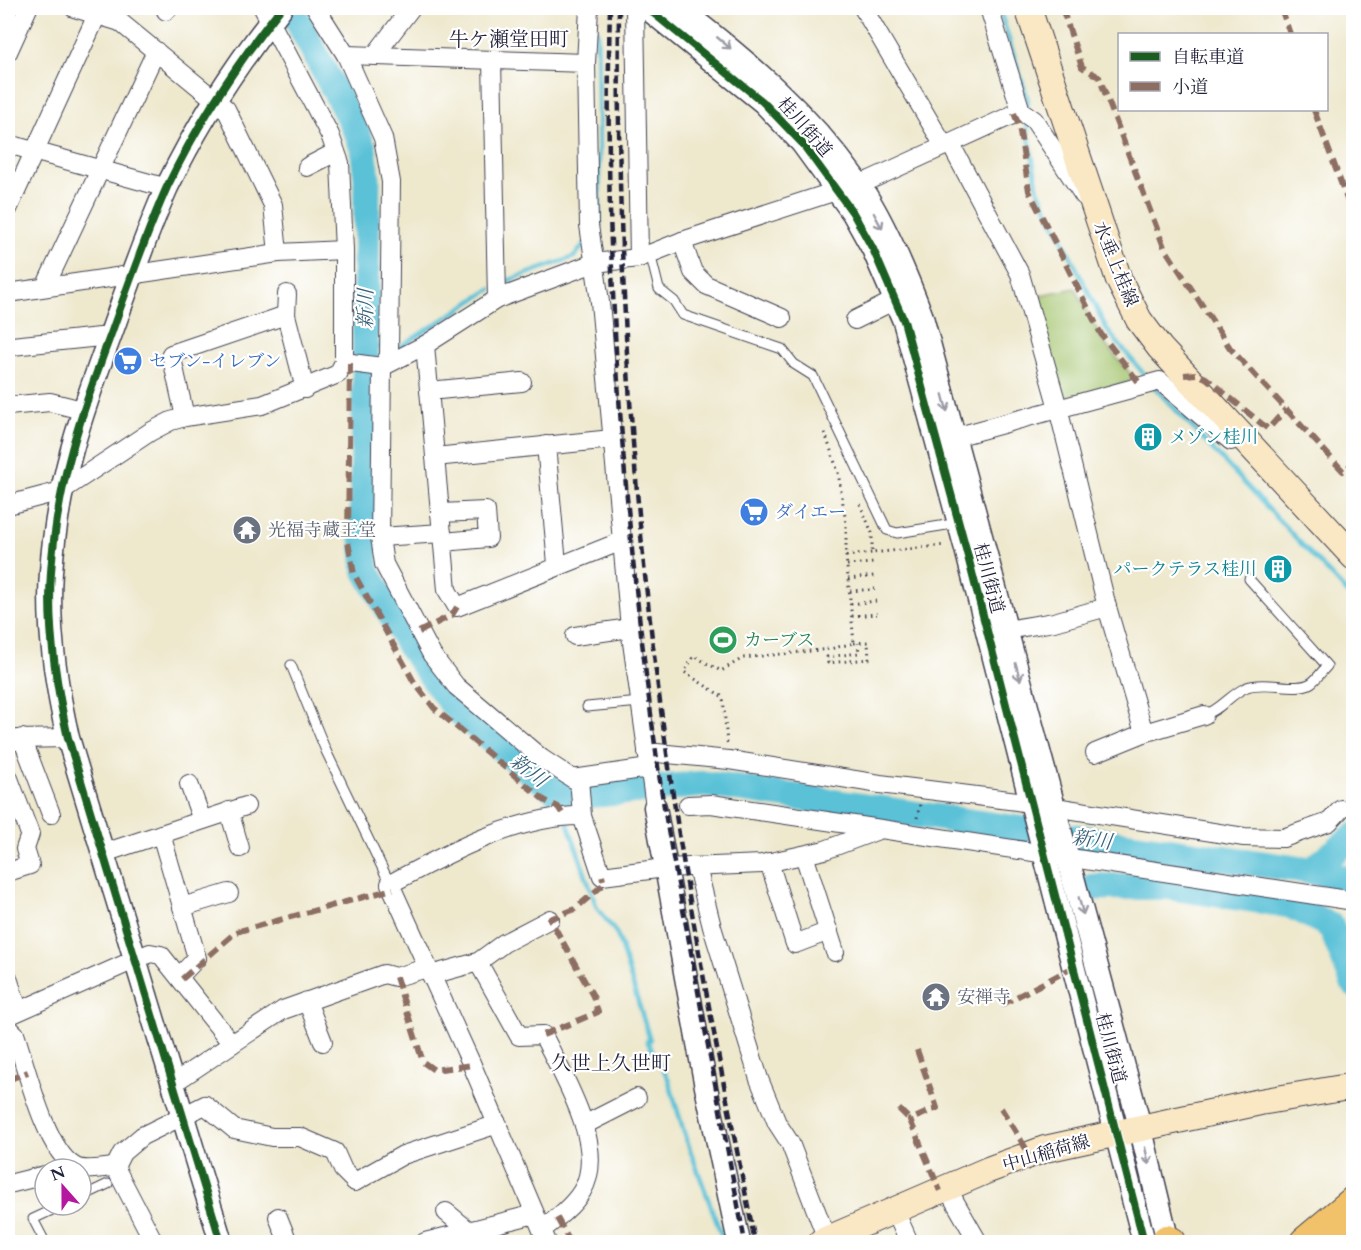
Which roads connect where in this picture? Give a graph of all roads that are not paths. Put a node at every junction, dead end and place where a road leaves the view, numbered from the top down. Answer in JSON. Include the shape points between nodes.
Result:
{"nodes":[{"id":1,"x":28,"y":8,"type":"edge"},
{"id":2,"x":74,"y":8,"type":"edge"},
{"id":3,"x":316,"y":8,"type":"edge"},
{"id":4,"x":411,"y":8,"type":"edge"},
{"id":5,"x":589,"y":8,"type":"edge"},
{"id":6,"x":635,"y":8,"type":"edge"},
{"id":7,"x":647,"y":8,"type":"edge"},
{"id":8,"x":678,"y":8,"type":"edge"},
{"id":9,"x":863,"y":8,"type":"edge"},
{"id":10,"x":989,"y":8,"type":"edge"},
{"id":11,"x":1028,"y":8,"type":"edge"},
{"id":12,"x":273,"y":11,"type":"edge"},
{"id":13,"x":97,"y":15,"type":"junction"},
{"id":14,"x":156,"y":51,"type":"junction"},
{"id":15,"x":8,"y":52,"type":"edge"},
{"id":16,"x":346,"y":55,"type":"junction"},
{"id":17,"x":375,"y":55,"type":"junction"},
{"id":18,"x":492,"y":60,"type":"junction"},
{"id":19,"x":586,"y":63,"type":"junction"},
{"id":20,"x":216,"y":99,"type":"junction"},
{"id":21,"x":1026,"y":114,"type":"junction"},
{"id":22,"x":8,"y":144,"type":"edge"},
{"id":23,"x":947,"y":144,"type":"junction"},
{"id":24,"x":34,"y":151,"type":"junction"},
{"id":25,"x":336,"y":152,"type":"junction"},
{"id":26,"x":307,"y":167,"type":"dead end"},
{"id":27,"x":100,"y":170,"type":"junction"},
{"id":28,"x":167,"y":188,"type":"junction"},
{"id":29,"x":848,"y":188,"type":"junction"},
{"id":30,"x":8,"y":210,"type":"edge"},
{"id":31,"x":1097,"y":216,"type":"junction"},
{"id":32,"x":681,"y":241,"type":"junction"},
{"id":33,"x":344,"y":250,"type":"junction"},
{"id":34,"x":278,"y":253,"type":"junction"},
{"id":35,"x":644,"y":256,"type":"junction"},
{"id":36,"x":594,"y":263,"type":"junction"},
{"id":37,"x":132,"y":275,"type":"junction"},
{"id":38,"x":45,"y":287,"type":"junction"},
{"id":39,"x":497,"y":290,"type":"junction"},
{"id":40,"x":8,"y":293,"type":"edge"},
{"id":41,"x":287,"y":294,"type":"dead end"},
{"id":42,"x":895,"y":300,"type":"junction"},
{"id":43,"x":286,"y":315,"type":"junction"},
{"id":44,"x":782,"y":318,"type":"dead end"},
{"id":45,"x":855,"y":320,"type":"dead end"},
{"id":46,"x":110,"y":336,"type":"junction"},
{"id":47,"x":425,"y":345,"type":"junction"},
{"id":48,"x":12,"y":346,"type":"dead end"},
{"id":49,"x":384,"y":357,"type":"junction"},
{"id":50,"x":348,"y":362,"type":"junction"},
{"id":51,"x":522,"y":382,"type":"dead end"},
{"id":52,"x":305,"y":389,"type":"junction"},
{"id":53,"x":429,"y":391,"type":"junction"},
{"id":54,"x":8,"y":406,"type":"edge"},
{"id":55,"x":1058,"y":408,"type":"junction"},
{"id":56,"x":82,"y":410,"type":"junction"},
{"id":57,"x":185,"y":417,"type":"junction"},
{"id":58,"x":612,"y":439,"type":"junction"},
{"id":59,"x":945,"y":440,"type":"junction"},
{"id":60,"x":546,"y":445,"type":"junction"},
{"id":61,"x":1253,"y":451,"type":"junction"},
{"id":62,"x":435,"y":457,"type":"junction"},
{"id":63,"x":61,"y":491,"type":"junction"},
{"id":64,"x":8,"y":505,"type":"edge"},
{"id":65,"x":440,"y":513,"type":"junction"},
{"id":66,"x":959,"y":523,"type":"junction"},
{"id":67,"x":380,"y":537,"type":"junction"},
{"id":68,"x":442,"y":538,"type":"junction"},
{"id":69,"x":622,"y":541,"type":"junction"},
{"id":70,"x":1353,"y":556,"type":"edge"},
{"id":71,"x":557,"y":564,"type":"junction"},
{"id":72,"x":1249,"y":579,"type":"dead end"},
{"id":73,"x":1107,"y":607,"type":"junction"},
{"id":74,"x":630,"y":628,"type":"junction"},
{"id":75,"x":1006,"y":630,"type":"junction"},
{"id":76,"x":575,"y":636,"type":"dead end"},
{"id":77,"x":291,"y":665,"type":"dead end"},
{"id":78,"x":640,"y":702,"type":"junction"},
{"id":79,"x":587,"y":707,"type":"dead end"},
{"id":80,"x":1204,"y":715,"type":"joint"},
{"id":81,"x":1144,"y":733,"type":"junction"},
{"id":82,"x":68,"y":738,"type":"junction"},
{"id":83,"x":15,"y":741,"type":"edge"},
{"id":84,"x":1095,"y":753,"type":"dead end"},
{"id":85,"x":648,"y":760,"type":"junction"},
{"id":86,"x":8,"y":776,"type":"edge"},
{"id":87,"x":579,"y":781,"type":"junction"},
{"id":88,"x":189,"y":784,"type":"dead end"},
{"id":89,"x":688,"y":805,"type":"dead end"},
{"id":90,"x":655,"y":807,"type":"joint"},
{"id":91,"x":1044,"y":809,"type":"junction"},
{"id":92,"x":1341,"y":809,"type":"dead end"},
{"id":93,"x":51,"y":814,"type":"dead end"},
{"id":94,"x":582,"y":814,"type":"junction"},
{"id":95,"x":202,"y":820,"type":"junction"},
{"id":96,"x":881,"y":829,"type":"junction"},
{"id":97,"x":161,"y":834,"type":"junction"},
{"id":98,"x":240,"y":848,"type":"dead end"},
{"id":99,"x":104,"y":853,"type":"junction"},
{"id":100,"x":1055,"y":853,"type":"junction"},
{"id":101,"x":804,"y":855,"type":"junction"},
{"id":102,"x":770,"y":862,"type":"junction"},
{"id":103,"x":697,"y":867,"type":"junction"},
{"id":104,"x":665,"y":868,"type":"junction"},
{"id":105,"x":8,"y":872,"type":"edge"},
{"id":106,"x":390,"y":884,"type":"junction"},
{"id":107,"x":228,"y":893,"type":"dead end"},
{"id":108,"x":1353,"y":901,"type":"edge"},
{"id":109,"x":182,"y":907,"type":"junction"},
{"id":110,"x":550,"y":919,"type":"dead end"},
{"id":111,"x":829,"y":931,"type":"junction"},
{"id":112,"x":835,"y":952,"type":"dead end"},
{"id":113,"x":135,"y":959,"type":"junction"},
{"id":114,"x":478,"y":962,"type":"junction"},
{"id":115,"x":429,"y":971,"type":"junction"},
{"id":116,"x":180,"y":976,"type":"junction"},
{"id":117,"x":8,"y":978,"type":"edge"},
{"id":118,"x":307,"y":1001,"type":"junction"},
{"id":119,"x":13,"y":1012,"type":"edge"},
{"id":120,"x":8,"y":1027,"type":"edge"},
{"id":121,"x":323,"y":1042,"type":"dead end"},
{"id":122,"x":232,"y":1044,"type":"junction"},
{"id":123,"x":174,"y":1082,"type":"junction"},
{"id":124,"x":1353,"y":1086,"type":"edge"},
{"id":125,"x":637,"y":1098,"type":"dead end"},
{"id":126,"x":184,"y":1116,"type":"junction"},
{"id":127,"x":498,"y":1124,"type":"junction"},
{"id":128,"x":584,"y":1125,"type":"junction"},
{"id":129,"x":1129,"y":1132,"type":"junction"},
{"id":130,"x":64,"y":1157,"type":"edge"},
{"id":131,"x":93,"y":1172,"type":"edge"},
{"id":132,"x":112,"y":1175,"type":"junction"},
{"id":133,"x":33,"y":1178,"type":"edge"},
{"id":134,"x":9,"y":1184,"type":"edge"},
{"id":135,"x":93,"y":1188,"type":"edge"},
{"id":136,"x":947,"y":1188,"type":"junction"},
{"id":137,"x":1353,"y":1201,"type":"edge"},
{"id":138,"x":895,"y":1211,"type":"junction"},
{"id":139,"x":446,"y":1212,"type":"dead end"},
{"id":140,"x":37,"y":1217,"type":"edge"},
{"id":141,"x":278,"y":1217,"type":"dead end"},
{"id":142,"x":542,"y":1229,"type":"edge"},
{"id":143,"x":469,"y":1231,"type":"junction"},
{"id":144,"x":1353,"y":1234,"type":"edge"},
{"id":145,"x":824,"y":1241,"type":"edge"},
{"id":146,"x":45,"y":1242,"type":"edge"},
{"id":147,"x":154,"y":1242,"type":"edge"},
{"id":148,"x":221,"y":1242,"type":"edge"},
{"id":149,"x":288,"y":1242,"type":"edge"},
{"id":150,"x":425,"y":1242,"type":"edge"},
{"id":151,"x":739,"y":1242,"type":"edge"},
{"id":152,"x":909,"y":1242,"type":"edge"},
{"id":153,"x":978,"y":1242,"type":"edge"},
{"id":154,"x":1162,"y":1242,"type":"edge"},
{"id":155,"x":1305,"y":1242,"type":"edge"},
{"id":156,"x":1345,"y":1242,"type":"edge"}],
"edges":[{"from":1,"to":15,"type":"street"},
{"from":2,"to":13,"type":"street"},
{"from":3,"to":16,"type":"street"},
{"from":4,"to":17,"type":"street"},
{"from":5,"to":19,"type":"street"},
{"from":6,"to":35,"type":"street"},
{"from":7,"to":29,"type":"street","name":"桂川街道","via":[[763,102]]},
{"from":8,"to":29,"type":"street","name":"桂川街道","one_way":true,"via":[[783,95],[816,130]]},
{"from":9,"to":23,"type":"street"},
{"from":10,"to":21,"type":"street"},
{"from":11,"to":31,"type":"main road","name":"水垂上桂線"},
{"from":12,"to":20,"type":"street"},
{"from":12,"to":25,"type":"street"},
{"from":13,"to":14,"type":"street","via":[[120,22]]},
{"from":13,"to":24,"type":"street"},
{"from":14,"to":20,"type":"street"},
{"from":14,"to":27,"type":"street"},
{"from":16,"to":17,"type":"street"},
{"from":16,"to":49,"type":"street","via":[[383,138],[391,182]]},
{"from":17,"to":18,"type":"street"},
{"from":18,"to":19,"type":"street"},
{"from":18,"to":39,"type":"street"},
{"from":19,"to":36,"type":"street"},
{"from":20,"to":28,"type":"street"},
{"from":20,"to":34,"type":"street","via":[[226,109],[273,205]]},
{"from":21,"to":23,"type":"street"},
{"from":21,"to":31,"type":"street"},
{"from":22,"to":24,"type":"street"},
{"from":23,"to":29,"type":"street"},
{"from":23,"to":55,"type":"street","via":[[1020,274]]},
{"from":24,"to":27,"type":"street"},
{"from":24,"to":30,"type":"street"},
{"from":25,"to":26,"type":"street"},
{"from":25,"to":33,"type":"street","via":[[340,162]]},
{"from":27,"to":28,"type":"street"},
{"from":27,"to":38,"type":"street"},
{"from":28,"to":37,"type":"street"},
{"from":29,"to":32,"type":"street"},
{"from":29,"to":42,"type":"street","name":"桂川街道"},
{"from":29,"to":59,"type":"street","name":"桂川街道","one_way":true,"via":[[910,285],[922,317]]},
{"from":31,"to":61,"type":"main road","name":"水垂上桂線","via":[[1119,280],[1139,320]]},
{"from":32,"to":35,"type":"street"},
{"from":32,"to":44,"type":"street","via":[[693,272],[706,285]]},
{"from":33,"to":34,"type":"street"},
{"from":33,"to":50,"type":"street"},
{"from":34,"to":37,"type":"street"},
{"from":35,"to":36,"type":"street"},
{"from":35,"to":66,"type":"lane","via":[[658,289],[674,301],[683,315],[782,349],[794,364],[813,376],[888,531]]},
{"from":36,"to":39,"type":"street"},
{"from":36,"to":58,"type":"street"},
{"from":37,"to":38,"type":"street"},
{"from":37,"to":46,"type":"street"},
{"from":38,"to":40,"type":"street"},
{"from":39,"to":47,"type":"street"},
{"from":41,"to":43,"type":"street"},
{"from":42,"to":45,"type":"street"},
{"from":42,"to":59,"type":"street","name":"桂川街道"},
{"from":43,"to":52,"type":"street"},
{"from":43,"to":57,"type":"street","via":[[171,354]]},
{"from":46,"to":48,"type":"street"},
{"from":46,"to":56,"type":"street"},
{"from":47,"to":49,"type":"street"},
{"from":47,"to":53,"type":"street"},
{"from":49,"to":50,"type":"street"},
{"from":49,"to":67,"type":"street"},
{"from":50,"to":52,"type":"street","via":[[338,374]]},
{"from":51,"to":53,"type":"street"},
{"from":52,"to":57,"type":"street","via":[[262,405]]},
{"from":53,"to":62,"type":"street"},
{"from":54,"to":56,"type":"street","via":[[50,402]]},
{"from":55,"to":59,"type":"street"},
{"from":55,"to":61,"type":"street","via":[[1151,383],[1236,445]]},
{"from":55,"to":73,"type":"street"},
{"from":56,"to":63,"type":"street"},
{"from":57,"to":63,"type":"street","via":[[150,432]]},
{"from":58,"to":60,"type":"street"},
{"from":58,"to":69,"type":"street"},
{"from":59,"to":66,"type":"street","name":"桂川街道"},
{"from":59,"to":75,"type":"street","name":"桂川街道"},
{"from":60,"to":62,"type":"street"},
{"from":60,"to":71,"type":"street"},
{"from":61,"to":70,"type":"main road","name":"水垂上桂線"},
{"from":62,"to":65,"type":"street"},
{"from":63,"to":64,"type":"street"},
{"from":63,"to":82,"type":"street","via":[[51,574],[55,679]]},
{"from":65,"to":68,"type":"street"},
{"from":65,"to":68,"type":"street","via":[[486,511],[488,538]]},
{"from":66,"to":91,"type":"street","name":"桂川街道"},
{"from":67,"to":68,"type":"street"},
{"from":67,"to":87,"type":"street","via":[[384,564],[432,655],[456,686],[541,758]]},
{"from":68,"to":71,"type":"street","via":[[447,590],[457,607]]},
{"from":69,"to":71,"type":"street"},
{"from":69,"to":74,"type":"street"},
{"from":72,"to":80,"type":"lane","via":[[1327,666],[1310,684],[1260,684],[1245,688],[1216,711]]},
{"from":73,"to":75,"type":"street"},
{"from":73,"to":81,"type":"street"},
{"from":74,"to":76,"type":"street"},
{"from":74,"to":78,"type":"street"},
{"from":75,"to":91,"type":"street","name":"桂川街道","one_way":true},
{"from":77,"to":106,"type":"lane","via":[[326,751]]},
{"from":78,"to":79,"type":"lane"},
{"from":78,"to":85,"type":"street"},
{"from":80,"to":81,"type":"street"},
{"from":81,"to":84,"type":"street"},
{"from":82,"to":83,"type":"street"},
{"from":82,"to":99,"type":"street"},
{"from":83,"to":93,"type":"street"},
{"from":85,"to":87,"type":"street"},
{"from":85,"to":90,"type":"street"},
{"from":85,"to":91,"type":"street","via":[[729,760]]},
{"from":86,"to":105,"type":"street","via":[[30,834],[25,849],[30,865]]},
{"from":87,"to":94,"type":"street"},
{"from":88,"to":95,"type":"street"},
{"from":89,"to":96,"type":"street","via":[[711,804]]},
{"from":90,"to":104,"type":"street"},
{"from":91,"to":92,"type":"street","via":[[1244,837],[1283,838],[1329,822]]},
{"from":91,"to":100,"type":"street","name":"桂川街道"},
{"from":94,"to":104,"type":"street","via":[[602,876]]},
{"from":94,"to":106,"type":"street","via":[[556,816],[458,847]]},
{"from":95,"to":97,"type":"street"},
{"from":95,"to":98,"type":"street","via":[[238,809]]},
{"from":96,"to":100,"type":"street"},
{"from":96,"to":101,"type":"street"},
{"from":97,"to":99,"type":"street"},
{"from":97,"to":109,"type":"street"},
{"from":99,"to":113,"type":"street"},
{"from":100,"to":108,"type":"street"},
{"from":100,"to":129,"type":"street","name":"桂川街道"},
{"from":101,"to":102,"type":"street"},
{"from":101,"to":111,"type":"street"},
{"from":102,"to":103,"type":"street"},
{"from":102,"to":111,"type":"street","via":[[795,944]]},
{"from":103,"to":104,"type":"street"},
{"from":103,"to":145,"type":"street","via":[[759,1078],[777,1123],[790,1143]]},
{"from":104,"to":151,"type":"street"},
{"from":106,"to":115,"type":"street"},
{"from":107,"to":109,"type":"street"},
{"from":109,"to":116,"type":"street","via":[[197,958]]},
{"from":110,"to":114,"type":"street"},
{"from":111,"to":112,"type":"street"},
{"from":113,"to":116,"type":"street","via":[[150,953],[161,955]]},
{"from":113,"to":119,"type":"street"},
{"from":113,"to":123,"type":"street"},
{"from":114,"to":115,"type":"street"},
{"from":114,"to":128,"type":"street","via":[[519,1036],[543,1035]]},
{"from":115,"to":118,"type":"street","via":[[396,977],[384,974]]},
{"from":115,"to":127,"type":"street"},
{"from":116,"to":122,"type":"street"},
{"from":117,"to":119,"type":"street"},
{"from":118,"to":121,"type":"street"},
{"from":118,"to":122,"type":"street","via":[[283,1010]]},
{"from":120,"to":130,"type":"street","via":[[15,1034],[51,1137]]},
{"from":122,"to":123,"type":"street"},
{"from":123,"to":126,"type":"street"},
{"from":124,"to":129,"type":"main road","name":"中山稲荷線","via":[[1260,1102]]},
{"from":125,"to":128,"type":"street"},
{"from":126,"to":127,"type":"street","via":[[205,1105],[234,1129],[300,1137],[335,1152],[343,1170],[355,1182],[403,1155]]},
{"from":126,"to":132,"type":"street","via":[[142,1136],[122,1153]]},
{"from":126,"to":148,"type":"street"},
{"from":127,"to":142,"type":"street"},
{"from":128,"to":142,"type":"street","via":[[592,1154],[587,1181],[573,1202]]},
{"from":129,"to":136,"type":"main road","name":"中山稲荷線","via":[[1045,1149]]},
{"from":129,"to":154,"type":"street","name":"桂川街道"},
{"from":131,"to":132,"type":"street"},
{"from":132,"to":135,"type":"lane"},
{"from":132,"to":147,"type":"street"},
{"from":133,"to":134,"type":"street"},
{"from":136,"to":138,"type":"main road","name":"中山稲荷線"},
{"from":136,"to":153,"type":"street"},
{"from":137,"to":155,"type":"highway"},
{"from":138,"to":145,"type":"main road","name":"中山稲荷線"},
{"from":138,"to":152,"type":"street"},
{"from":139,"to":143,"type":"street"},
{"from":140,"to":146,"type":"lane","via":[[33,1219]]},
{"from":141,"to":149,"type":"street"},
{"from":142,"to":143,"type":"street"},
{"from":143,"to":150,"type":"street"},
{"from":144,"to":156,"type":"highway"}]}
